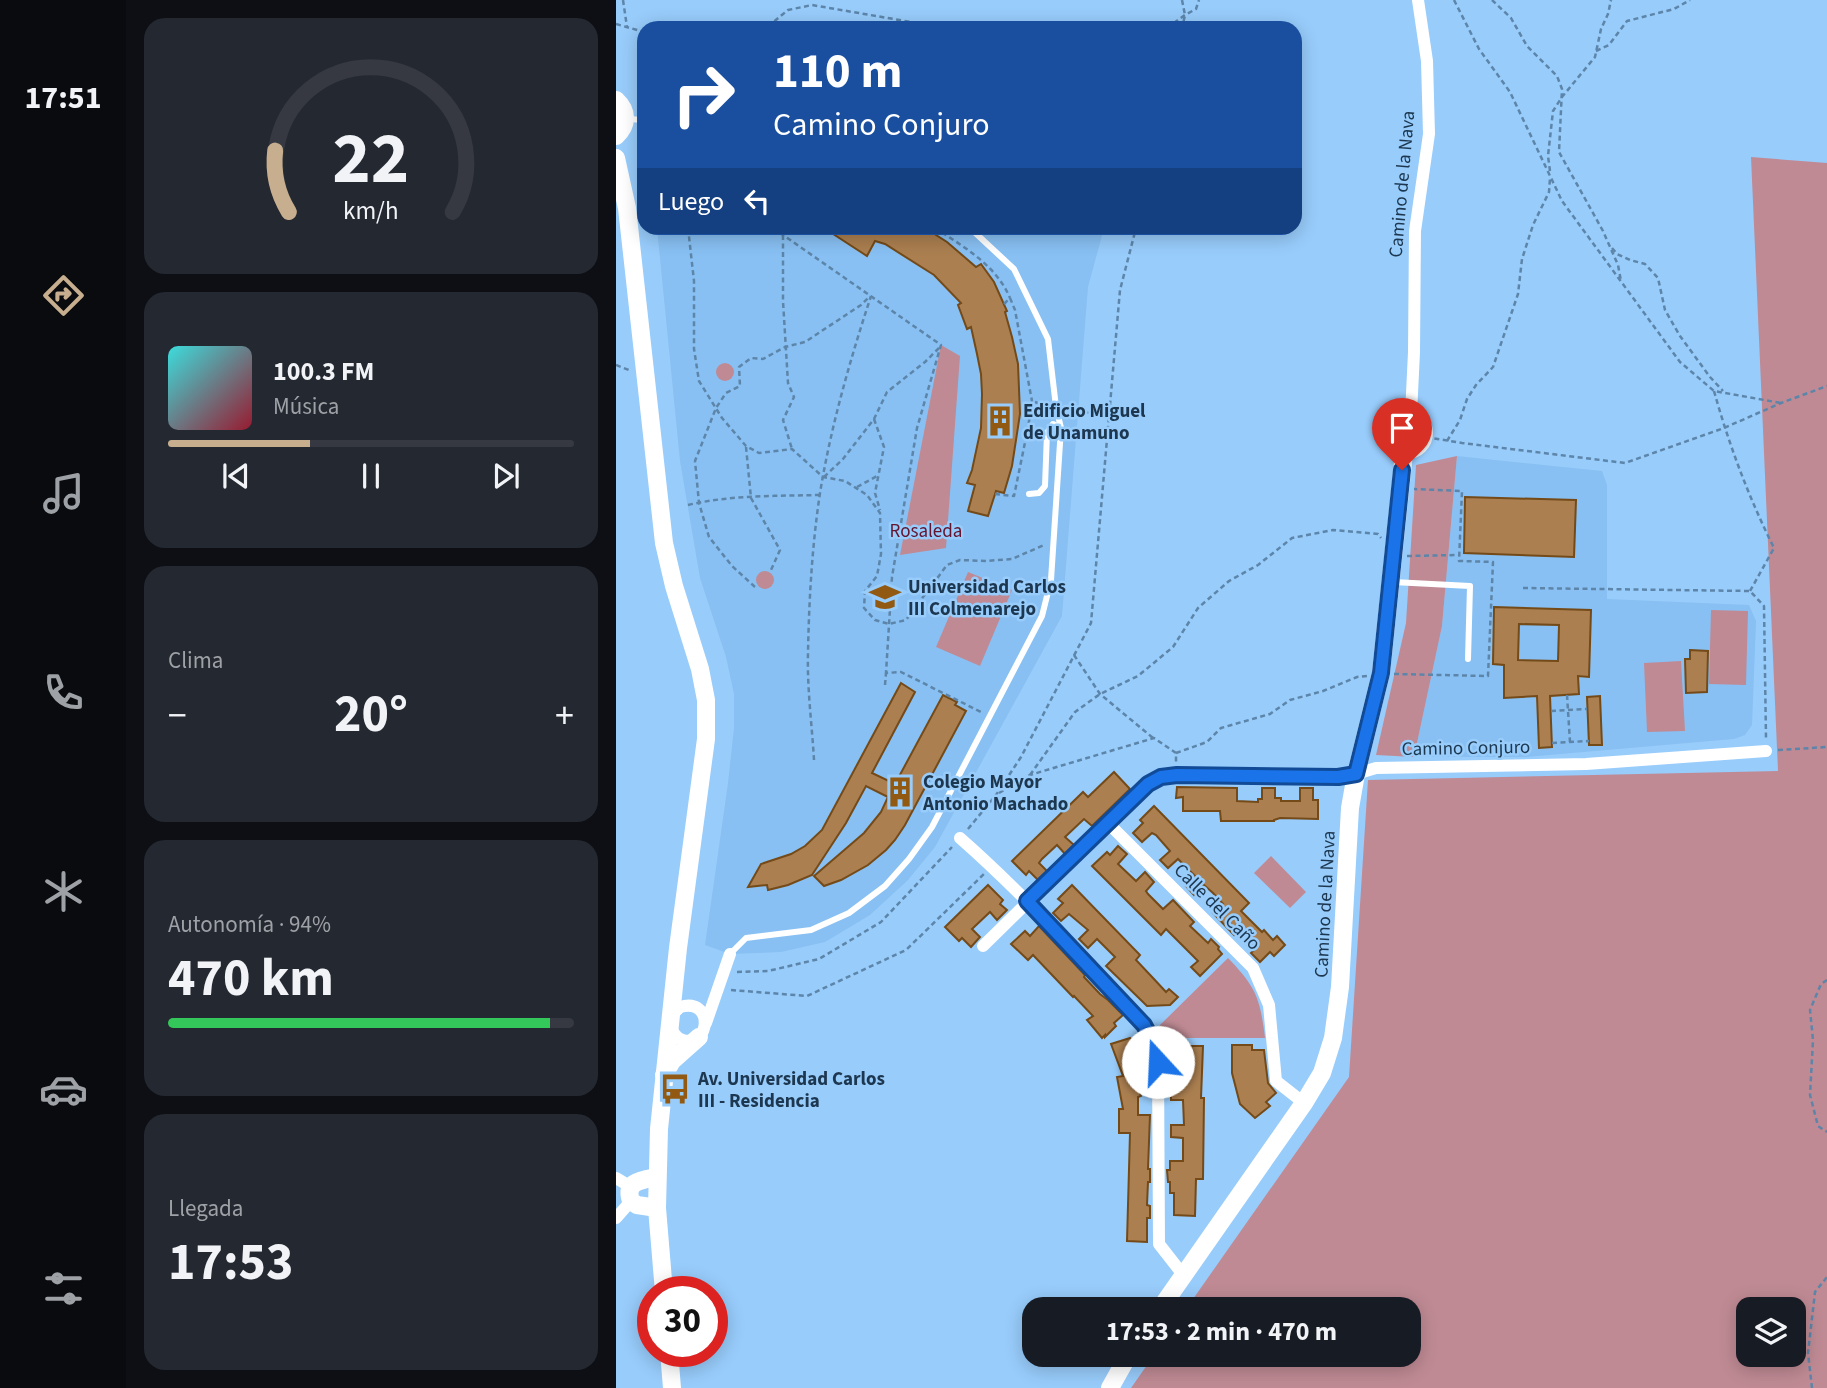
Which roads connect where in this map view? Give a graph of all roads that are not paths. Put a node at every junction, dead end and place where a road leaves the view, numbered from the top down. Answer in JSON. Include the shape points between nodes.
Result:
{"nodes":[{"id":1,"x":1418,"y":0,"type":"edge"},
{"id":2,"x":616,"y":100,"type":"edge"},
{"id":3,"x":626,"y":119,"type":"junction"},
{"id":4,"x":637,"y":120,"type":"edge"},
{"id":5,"x":616,"y":138,"type":"edge"},
{"id":6,"x":616,"y":158,"type":"edge"},
{"id":7,"x":977,"y":235,"type":"edge"},
{"id":8,"x":1411,"y":414,"type":"junction"},
{"id":9,"x":1060,"y":428,"type":"junction"},
{"id":10,"x":1404,"y":453,"type":"junction"},
{"id":11,"x":1029,"y":494,"type":"dead end"},
{"id":12,"x":1391,"y":582,"type":"junction"},
{"id":13,"x":1468,"y":659,"type":"dead end"},
{"id":14,"x":1766,"y":751,"type":"road end"},
{"id":15,"x":1356,"y":774,"type":"junction"},
{"id":16,"x":1108,"y":823,"type":"junction"},
{"id":17,"x":960,"y":838,"type":"dead end"},
{"id":18,"x":1027,"y":901,"type":"junction"},
{"id":19,"x":983,"y":946,"type":"dead end"},
{"id":20,"x":730,"y":954,"type":"joint"},
{"id":21,"x":717,"y":989,"type":"junction"},
{"id":22,"x":684,"y":1001,"type":"junction"},
{"id":23,"x":670,"y":1021,"type":"junction"},
{"id":24,"x":702,"y":1032,"type":"junction"},
{"id":25,"x":664,"y":1075,"type":"junction"},
{"id":26,"x":1304,"y":1103,"type":"junction"},
{"id":27,"x":657,"y":1177,"type":"junction"},
{"id":28,"x":626,"y":1189,"type":"edge"},
{"id":29,"x":657,"y":1208,"type":"junction"},
{"id":30,"x":616,"y":1218,"type":"edge"},
{"id":31,"x":663,"y":1276,"type":"edge"},
{"id":32,"x":1184,"y":1276,"type":"junction"},
{"id":33,"x":1169,"y":1297,"type":"edge"},
{"id":34,"x":670,"y":1367,"type":"edge"},
{"id":35,"x":1122,"y":1367,"type":"edge"},
{"id":36,"x":672,"y":1388,"type":"edge"},
{"id":37,"x":1110,"y":1388,"type":"edge"}],
"edges":[{"from":1,"to":8,"type":"street","name":"Camino de la Nava","via":[[1427,61],[1429,134],[1415,231]]},
{"from":2,"to":3,"type":"street"},
{"from":3,"to":4,"type":"lane"},
{"from":3,"to":5,"type":"street"},
{"from":6,"to":22,"type":"street","via":[[627,208],[664,543],[706,700]]},
{"from":7,"to":9,"type":"lane","via":[[1014,270],[1048,339]]},
{"from":8,"to":10,"type":"street","via":[[1423,422],[1426,437],[1418,449]]},
{"from":8,"to":10,"type":"street","via":[[1395,417],[1387,430],[1391,445]]},
{"from":9,"to":11,"type":"lane","via":[[1053,424],[1047,433],[1045,486],[1039,494]]},
{"from":9,"to":20,"type":"lane","via":[[1051,580],[1042,616],[932,827],[885,886],[849,913],[811,930],[746,938]]},
{"from":10,"to":12,"type":"street","name":"Camino de la Nava"},
{"from":12,"to":13,"type":"lane","via":[[1470,586]]},
{"from":12,"to":15,"type":"street","name":"Camino de la Nava","via":[[1381,673]]},
{"from":14,"to":15,"type":"street","name":"Camino Conjuro","via":[[1586,764],[1376,768]]},
{"from":15,"to":16,"type":"street","name":"Camino Conjuro","via":[[1161,777]]},
{"from":15,"to":26,"type":"street","name":"Camino de la Nava","via":[[1335,1026],[1322,1073]]},
{"from":16,"to":18,"type":"street","name":"Camino Conjuro"},
{"from":16,"to":26,"type":"street","name":"Calle del Caño","via":[[1253,968],[1269,1005],[1276,1080]]},
{"from":17,"to":18,"type":"street"},
{"from":18,"to":19,"type":"street","name":"Camino Conjuro"},
{"from":18,"to":32,"type":"street","via":[[1144,1025],[1153,1042],[1158,1062],[1159,1244]]},
{"from":20,"to":21,"type":"street"},
{"from":21,"to":22,"type":"street","via":[[703,1002]]},
{"from":21,"to":24,"type":"street"},
{"from":22,"to":23,"type":"street"},
{"from":22,"to":24,"type":"street","via":[[704,1016]]},
{"from":23,"to":24,"type":"street","via":[[673,1033],[682,1040]]},
{"from":23,"to":25,"type":"street"},
{"from":24,"to":25,"type":"street"},
{"from":25,"to":27,"type":"street"},
{"from":26,"to":32,"type":"street","name":"Camino de la Nava"},
{"from":27,"to":28,"type":"street"},
{"from":27,"to":29,"type":"street"},
{"from":28,"to":29,"type":"street","via":[[637,1205]]},
{"from":28,"to":30,"type":"street"},
{"from":29,"to":31,"type":"street"},
{"from":32,"to":33,"type":"street","name":"Camino de la Nava"},
{"from":34,"to":36,"type":"street"},
{"from":35,"to":37,"type":"street"}]}
